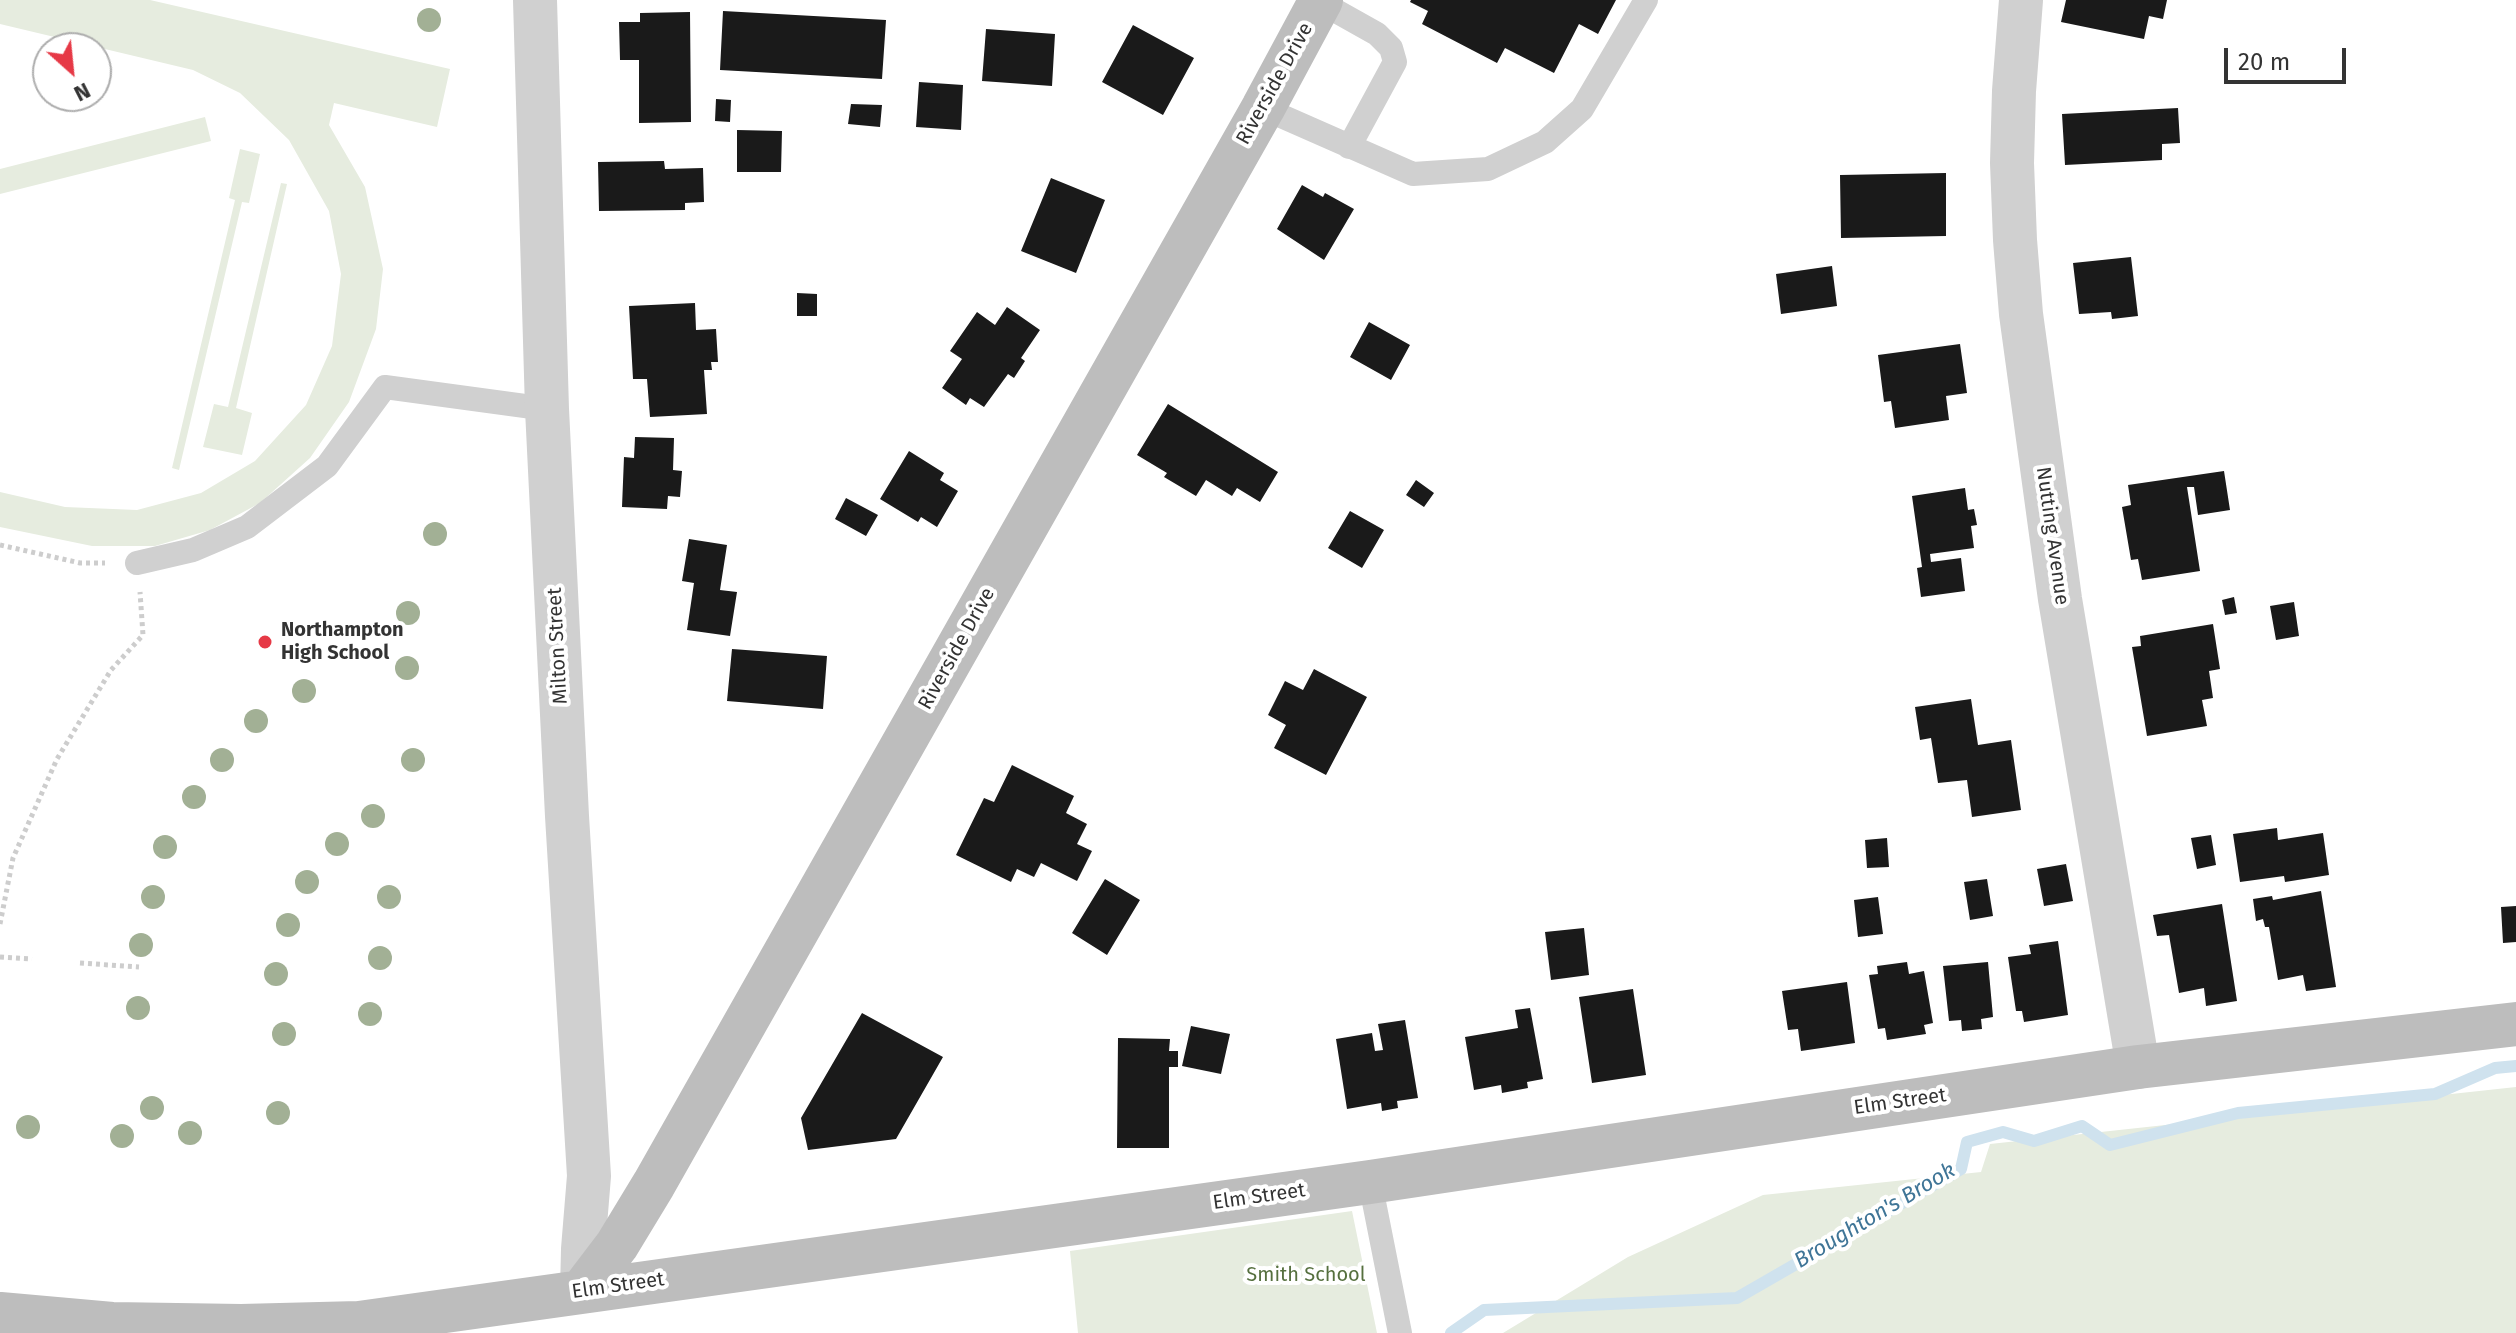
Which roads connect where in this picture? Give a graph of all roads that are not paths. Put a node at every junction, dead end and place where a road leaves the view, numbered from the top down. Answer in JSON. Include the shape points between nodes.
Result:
{"nodes":[{"id":1,"x":535,"y":0,"type":"edge"},
{"id":2,"x":1646,"y":0,"type":"edge"},
{"id":3,"x":2021,"y":0,"type":"edge"},
{"id":4,"x":1321,"y":1,"type":"edge"},
{"id":5,"x":1263,"y":108,"type":"junction"},
{"id":6,"x":1349,"y":147,"type":"junction"},
{"id":7,"x":547,"y":409,"type":"junction"},
{"id":8,"x":137,"y":563,"type":"road end"},
{"id":9,"x":2516,"y":1024,"type":"edge"},
{"id":10,"x":2138,"y":1067,"type":"junction"},
{"id":11,"x":1370,"y":1182,"type":"junction"},
{"id":12,"x":582,"y":1291,"type":"junction"},
{"id":13,"x":0,"y":1314,"type":"edge"},
{"id":14,"x":1400,"y":1333,"type":"edge"}],
"edges":[{"from":1,"to":7,"type":"street","name":"Milton Street"},
{"from":2,"to":6,"type":"lane","via":[[1582,109],[1545,142],[1488,169],[1413,174]]},
{"from":3,"to":10,"type":"street","name":"Nutting Avenue","via":[[2012,163],[2021,314],[2060,599]]},
{"from":4,"to":5,"type":"main road","name":"Riverside Drive"},
{"from":4,"to":6,"type":"lane","via":[[1377,34],[1391,48],[1395,62]]},
{"from":5,"to":6,"type":"lane"},
{"from":5,"to":12,"type":"main road","name":"Riverside Drive","via":[[654,1184]]},
{"from":7,"to":8,"type":"lane","via":[[385,387],[327,466],[247,527],[193,550]]},
{"from":7,"to":12,"type":"street","name":"Milton Street","via":[[589,1176]]},
{"from":9,"to":10,"type":"main road","name":"Elm Street"},
{"from":10,"to":11,"type":"main road","name":"Elm Street"},
{"from":11,"to":12,"type":"main road","name":"Elm Street"},
{"from":11,"to":14,"type":"lane"},
{"from":12,"to":13,"type":"main road","name":"Elm Street","via":[[359,1323],[112,1324]]}]}
